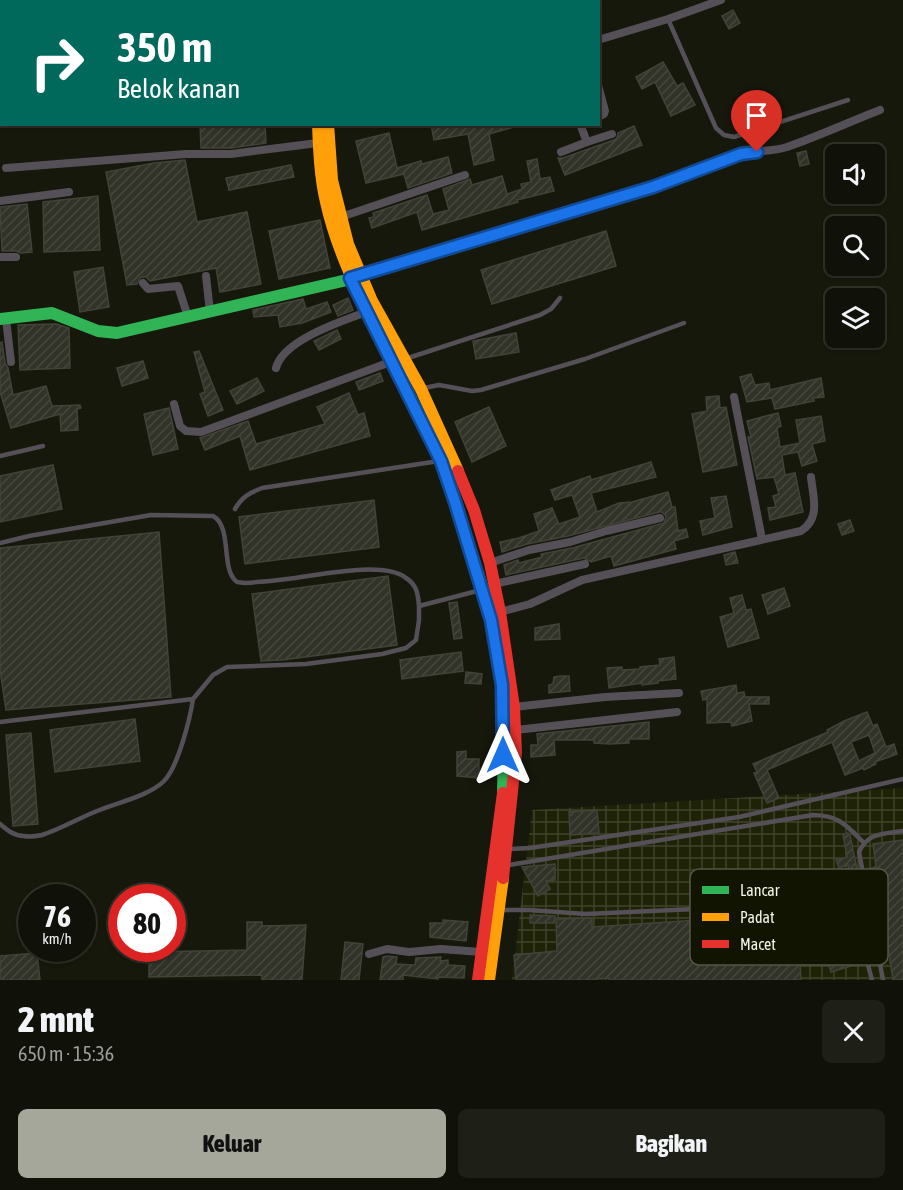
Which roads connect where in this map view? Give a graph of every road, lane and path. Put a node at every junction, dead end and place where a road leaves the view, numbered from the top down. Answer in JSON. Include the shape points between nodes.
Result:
{"nodes":[{"id":1,"x":722,"y":0,"type":"edge"},
{"id":2,"x":668,"y":19,"type":"junction"},
{"id":3,"x":600,"y":39,"type":"edge"},
{"id":4,"x":600,"y":93,"type":"edge"},
{"id":5,"x":848,"y":100,"type":"dead end"},
{"id":6,"x":880,"y":110,"type":"dead end"},
{"id":7,"x":600,"y":116,"type":"edge"},
{"id":8,"x":318,"y":126,"type":"edge"},
{"id":9,"x":328,"y":126,"type":"edge"},
{"id":10,"x":581,"y":126,"type":"edge"},
{"id":11,"x":612,"y":134,"type":"dead end"},
{"id":12,"x":587,"y":142,"type":"junction"},
{"id":13,"x":318,"y":143,"type":"junction"},
{"id":14,"x":561,"y":152,"type":"dead end"},
{"id":15,"x":6,"y":168,"type":"dead end"},
{"id":16,"x":465,"y":175,"type":"dead end"},
{"id":17,"x":69,"y":192,"type":"dead end"},
{"id":18,"x":0,"y":201,"type":"edge"},
{"id":19,"x":341,"y":217,"type":"junction"},
{"id":20,"x":0,"y":257,"type":"edge"},
{"id":21,"x":16,"y":257,"type":"dead end"},
{"id":22,"x":206,"y":276,"type":"dead end"},
{"id":23,"x":356,"y":277,"type":"junction"},
{"id":24,"x":143,"y":283,"type":"dead end"},
{"id":25,"x":560,"y":298,"type":"dead end"},
{"id":26,"x":210,"y":312,"type":"junction"},
{"id":27,"x":366,"y":312,"type":"junction"},
{"id":28,"x":2,"y":317,"type":"edge"},
{"id":29,"x":188,"y":317,"type":"junction"},
{"id":30,"x":684,"y":323,"type":"dead end"},
{"id":31,"x":399,"y":360,"type":"junction"},
{"id":32,"x":11,"y":362,"type":"dead end"},
{"id":33,"x":276,"y":368,"type":"dead end"},
{"id":34,"x":421,"y":389,"type":"junction"},
{"id":35,"x":734,"y":397,"type":"dead end"},
{"id":36,"x":174,"y":404,"type":"dead end"},
{"id":37,"x":43,"y":446,"type":"dead end"},
{"id":38,"x":0,"y":456,"type":"edge"},
{"id":39,"x":441,"y":461,"type":"junction"},
{"id":40,"x":811,"y":477,"type":"dead end"},
{"id":41,"x":235,"y":509,"type":"dead end"},
{"id":42,"x":660,"y":518,"type":"dead end"},
{"id":43,"x":762,"y":539,"type":"junction"},
{"id":44,"x":0,"y":543,"type":"edge"},
{"id":45,"x":489,"y":563,"type":"junction"},
{"id":46,"x":585,"y":564,"type":"dead end"},
{"id":47,"x":489,"y":587,"type":"junction"},
{"id":48,"x":419,"y":606,"type":"junction"},
{"id":49,"x":500,"y":612,"type":"junction"},
{"id":50,"x":679,"y":693,"type":"dead end"},
{"id":51,"x":193,"y":699,"type":"junction"},
{"id":52,"x":514,"y":707,"type":"junction"},
{"id":53,"x":677,"y":712,"type":"dead end"},
{"id":54,"x":0,"y":722,"type":"edge"},
{"id":55,"x":516,"y":730,"type":"junction"},
{"id":56,"x":903,"y":779,"type":"edge"},
{"id":57,"x":0,"y":824,"type":"edge"},
{"id":58,"x":903,"y":831,"type":"edge"},
{"id":59,"x":864,"y":843,"type":"junction"},
{"id":60,"x":507,"y":849,"type":"junction"},
{"id":61,"x":505,"y":865,"type":"junction"},
{"id":62,"x":861,"y":869,"type":"edge"},
{"id":63,"x":690,"y":909,"type":"edge"},
{"id":64,"x":500,"y":910,"type":"junction"},
{"id":65,"x":481,"y":952,"type":"junction"},
{"id":66,"x":369,"y":954,"type":"dead end"},
{"id":67,"x":868,"y":965,"type":"edge"},
{"id":68,"x":880,"y":965,"type":"edge"},
{"id":69,"x":477,"y":980,"type":"edge"},
{"id":70,"x":489,"y":980,"type":"edge"},
{"id":71,"x":872,"y":980,"type":"edge"},
{"id":72,"x":883,"y":980,"type":"edge"}],
"edges":[{"from":1,"to":2,"type":"street"},
{"from":2,"to":3,"type":"street"},
{"from":2,"to":5,"type":"lane","via":[[716,128],[724,135],[734,137]]},
{"from":4,"to":7,"type":"street","via":[[605,111]]},
{"from":6,"to":23,"type":"street","via":[[787,147],[741,154],[653,187]]},
{"from":8,"to":13,"type":"main road"},
{"from":9,"to":19,"type":"main road","via":[[332,180]]},
{"from":10,"to":12,"type":"street"},
{"from":11,"to":12,"type":"street"},
{"from":12,"to":14,"type":"street"},
{"from":13,"to":15,"type":"street","via":[[231,154]]},
{"from":13,"to":23,"type":"main road","via":[[329,223]]},
{"from":16,"to":19,"type":"street"},
{"from":17,"to":18,"type":"street"},
{"from":19,"to":23,"type":"main road"},
{"from":20,"to":21,"type":"street"},
{"from":22,"to":26,"type":"street"},
{"from":23,"to":26,"type":"main road"},
{"from":23,"to":27,"type":"main road"},
{"from":23,"to":31,"type":"main road","via":[[372,301]]},
{"from":24,"to":29,"type":"street","via":[[148,290],[178,286]]},
{"from":25,"to":31,"type":"lane","via":[[540,315]]},
{"from":26,"to":29,"type":"main road"},
{"from":27,"to":31,"type":"main road"},
{"from":27,"to":33,"type":"street","via":[[301,341],[283,354]]},
{"from":28,"to":29,"type":"main road","via":[[52,313],[98,331],[117,333]]},
{"from":28,"to":32,"type":"street"},
{"from":30,"to":34,"type":"lane","via":[[585,359],[481,390],[439,385]]},
{"from":31,"to":34,"type":"main road"},
{"from":31,"to":36,"type":"street","via":[[201,432],[186,431],[180,426]]},
{"from":31,"to":39,"type":"main road"},
{"from":34,"to":45,"type":"main road","via":[[474,510]]},
{"from":35,"to":43,"type":"street"},
{"from":37,"to":38,"type":"lane"},
{"from":39,"to":41,"type":"lane","via":[[262,488],[240,500]]},
{"from":39,"to":47,"type":"main road"},
{"from":40,"to":43,"type":"street","via":[[815,511],[810,524],[801,531]]},
{"from":42,"to":45,"type":"street"},
{"from":43,"to":49,"type":"street","via":[[582,580],[530,604]]},
{"from":44,"to":48,"type":"lane","via":[[151,515],[213,516],[221,523],[231,574],[237,582],[393,571],[405,576],[418,591]]},
{"from":45,"to":47,"type":"main road"},
{"from":46,"to":47,"type":"street"},
{"from":47,"to":48,"type":"lane"},
{"from":47,"to":49,"type":"main road"},
{"from":47,"to":65,"type":"main road","via":[[502,685],[503,793]]},
{"from":48,"to":51,"type":"lane","via":[[416,640],[406,648],[306,664],[227,667],[213,675]]},
{"from":49,"to":52,"type":"main road"},
{"from":50,"to":52,"type":"street"},
{"from":51,"to":54,"type":"lane"},
{"from":51,"to":57,"type":"lane","via":[[181,745],[163,781],[133,799],[41,835],[23,837]]},
{"from":52,"to":55,"type":"main road"},
{"from":53,"to":55,"type":"street"},
{"from":55,"to":60,"type":"main road"},
{"from":56,"to":60,"type":"lane","via":[[739,817]]},
{"from":58,"to":59,"type":"lane","via":[[873,836]]},
{"from":59,"to":61,"type":"lane","via":[[833,817],[813,815]]},
{"from":59,"to":62,"type":"lane","via":[[859,852]]},
{"from":60,"to":61,"type":"main road"},
{"from":61,"to":64,"type":"main road"},
{"from":63,"to":64,"type":"lane","via":[[586,914]]},
{"from":64,"to":70,"type":"main road"},
{"from":65,"to":66,"type":"street","via":[[387,949]]},
{"from":65,"to":69,"type":"main road"},
{"from":67,"to":71,"type":"lane"},
{"from":68,"to":72,"type":"lane"}]}
